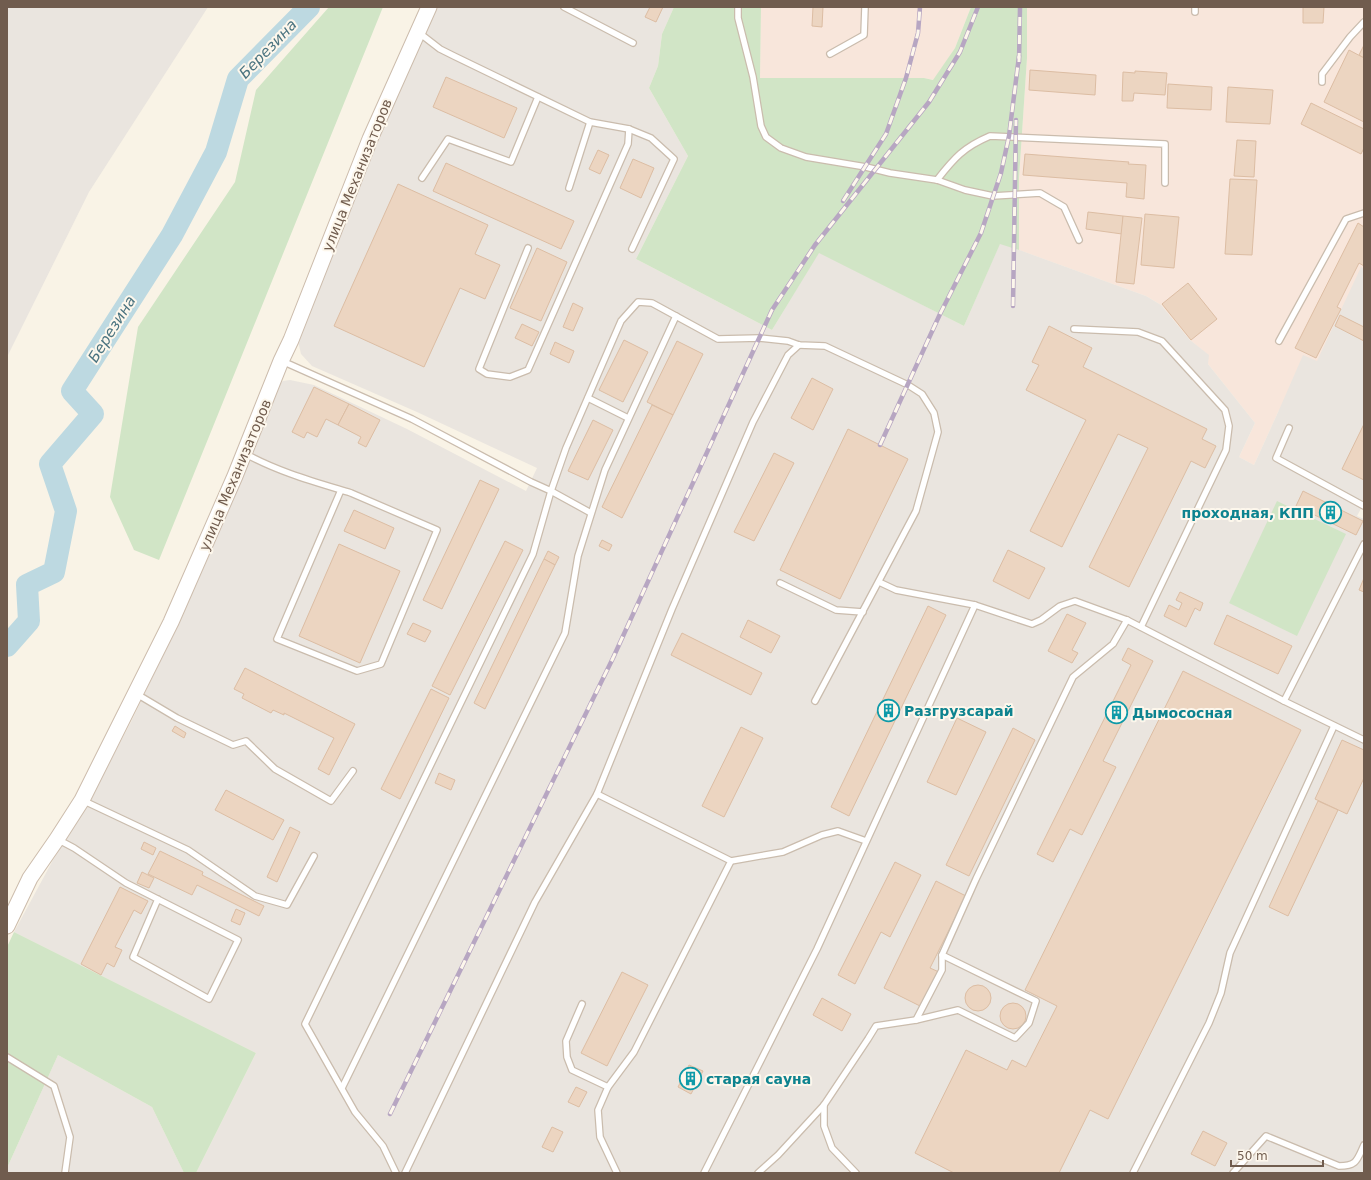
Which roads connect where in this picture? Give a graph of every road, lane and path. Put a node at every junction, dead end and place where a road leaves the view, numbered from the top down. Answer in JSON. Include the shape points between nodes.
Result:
{"nodes":[{"id":1,"x":429,"y":7,"type":"edge"},
{"id":2,"x":564,"y":7,"type":"edge"},
{"id":3,"x":738,"y":7,"type":"edge"},
{"id":4,"x":865,"y":7,"type":"edge"},
{"id":5,"x":1364,"y":22,"type":"edge"},
{"id":6,"x":418,"y":32,"type":"junction"},
{"id":7,"x":633,"y":43,"type":"dead end"},
{"id":8,"x":830,"y":54,"type":"dead end"},
{"id":9,"x":1322,"y":82,"type":"dead end"},
{"id":10,"x":538,"y":97,"type":"junction"},
{"id":11,"x":590,"y":122,"type":"junction"},
{"id":12,"x":629,"y":129,"type":"junction"},
{"id":13,"x":422,"y":178,"type":"dead end"},
{"id":14,"x":937,"y":180,"type":"junction"},
{"id":15,"x":1165,"y":183,"type":"dead end"},
{"id":16,"x":569,"y":188,"type":"dead end"},
{"id":17,"x":1364,"y":213,"type":"edge"},
{"id":18,"x":1079,"y":240,"type":"dead end"},
{"id":19,"x":528,"y":248,"type":"dead end"},
{"id":20,"x":632,"y":250,"type":"dead end"},
{"id":21,"x":676,"y":316,"type":"junction"},
{"id":22,"x":1074,"y":329,"type":"dead end"},
{"id":23,"x":1279,"y":341,"type":"dead end"},
{"id":24,"x":799,"y":345,"type":"junction"},
{"id":25,"x":281,"y":361,"type":"junction"},
{"id":26,"x":588,"y":398,"type":"junction"},
{"id":27,"x":628,"y":418,"type":"junction"},
{"id":28,"x":1289,"y":428,"type":"dead end"},
{"id":29,"x":244,"y":453,"type":"junction"},
{"id":30,"x":341,"y":490,"type":"junction"},
{"id":31,"x":551,"y":491,"type":"junction"},
{"id":32,"x":1364,"y":506,"type":"edge"},
{"id":33,"x":591,"y":513,"type":"junction"},
{"id":34,"x":1364,"y":544,"type":"edge"},
{"id":35,"x":879,"y":582,"type":"junction"},
{"id":36,"x":780,"y":583,"type":"dead end"},
{"id":37,"x":975,"y":604,"type":"junction"},
{"id":38,"x":863,"y":612,"type":"junction"},
{"id":39,"x":1127,"y":620,"type":"junction"},
{"id":40,"x":1141,"y":627,"type":"junction"},
{"id":41,"x":135,"y":693,"type":"junction"},
{"id":42,"x":815,"y":701,"type":"dead end"},
{"id":43,"x":1284,"y":701,"type":"junction"},
{"id":44,"x":1334,"y":726,"type":"junction"},
{"id":45,"x":1364,"y":740,"type":"edge"},
{"id":46,"x":353,"y":771,"type":"dead end"},
{"id":47,"x":597,"y":794,"type":"junction"},
{"id":48,"x":82,"y":800,"type":"junction"},
{"id":49,"x":57,"y":839,"type":"junction"},
{"id":50,"x":866,"y":841,"type":"junction"},
{"id":51,"x":314,"y":856,"type":"dead end"},
{"id":52,"x":731,"y":861,"type":"junction"},
{"id":53,"x":158,"y":899,"type":"junction"},
{"id":54,"x":7,"y":926,"type":"edge"},
{"id":55,"x":942,"y":955,"type":"junction"},
{"id":56,"x":582,"y":1004,"type":"dead end"},
{"id":57,"x":916,"y":1020,"type":"junction"},
{"id":58,"x":7,"y":1057,"type":"edge"},
{"id":59,"x":608,"y":1087,"type":"junction"},
{"id":60,"x":342,"y":1088,"type":"junction"},
{"id":61,"x":824,"y":1105,"type":"junction"},
{"id":62,"x":1364,"y":1145,"type":"edge"},
{"id":63,"x":65,"y":1173,"type":"edge"},
{"id":64,"x":396,"y":1173,"type":"edge"},
{"id":65,"x":405,"y":1173,"type":"edge"},
{"id":66,"x":617,"y":1173,"type":"edge"},
{"id":67,"x":704,"y":1173,"type":"edge"},
{"id":68,"x":758,"y":1173,"type":"edge"},
{"id":69,"x":856,"y":1173,"type":"edge"},
{"id":70,"x":1133,"y":1173,"type":"edge"},
{"id":71,"x":1233,"y":1173,"type":"edge"}],
"edges":[{"from":1,"to":6,"type":"street","name":"улица Механизаторов"},
{"from":2,"to":7,"type":"lane"},
{"from":3,"to":14,"type":"lane","via":[[738,18],[754,77],[761,126],[766,137],[781,148],[806,157]]},
{"from":4,"to":8,"type":"lane","via":[[864,35]]},
{"from":5,"to":9,"type":"lane","via":[[1322,74]]},
{"from":6,"to":10,"type":"lane","via":[[440,49]]},
{"from":6,"to":25,"type":"street","name":"улица Механизаторов","via":[[370,139]]},
{"from":10,"to":11,"type":"lane"},
{"from":10,"to":13,"type":"lane","via":[[511,162],[448,139]]},
{"from":11,"to":12,"type":"lane"},
{"from":11,"to":16,"type":"lane"},
{"from":12,"to":19,"type":"lane","via":[[628,144],[528,370],[510,377],[487,374],[479,369]]},
{"from":12,"to":20,"type":"lane","via":[[651,138],[674,159]]},
{"from":14,"to":15,"type":"lane","via":[[952,160],[973,143],[990,136],[1164,144]]},
{"from":14,"to":18,"type":"lane","via":[[993,196],[1040,193],[1064,207]]},
{"from":17,"to":23,"type":"lane","via":[[1346,219]]},
{"from":21,"to":24,"type":"lane","via":[[718,339],[760,338]]},
{"from":21,"to":26,"type":"lane","via":[[652,303],[638,302],[621,321]]},
{"from":21,"to":27,"type":"lane"},
{"from":22,"to":40,"type":"lane","via":[[1138,332],[1162,341],[1225,410],[1229,426],[1226,450]]},
{"from":24,"to":35,"type":"lane","via":[[825,346],[908,385],[922,394],[934,413],[938,432],[916,511]]},
{"from":24,"to":47,"type":"lane","via":[[788,355],[753,422],[672,609]]},
{"from":25,"to":29,"type":"street","name":"улица Механизаторов"},
{"from":25,"to":31,"type":"lane","via":[[412,419]]},
{"from":26,"to":27,"type":"lane"},
{"from":26,"to":31,"type":"lane"},
{"from":27,"to":33,"type":"lane","via":[[604,470]]},
{"from":28,"to":32,"type":"lane","via":[[1276,458]]},
{"from":29,"to":30,"type":"lane","via":[[297,477]]},
{"from":29,"to":41,"type":"street","name":"улица Механизаторов","via":[[171,622]]},
{"from":30,"to":30,"type":"lane","via":[[437,530],[381,664],[357,671],[277,639]]},
{"from":31,"to":33,"type":"lane"},
{"from":31,"to":60,"type":"lane","via":[[533,554],[306,1024]]},
{"from":33,"to":60,"type":"lane","via":[[578,556],[565,634]]},
{"from":34,"to":43,"type":"lane"},
{"from":35,"to":37,"type":"lane","via":[[896,590]]},
{"from":35,"to":38,"type":"lane"},
{"from":36,"to":38,"type":"lane","via":[[836,610]]},
{"from":37,"to":39,"type":"lane","via":[[1032,624],[1060,606],[1075,601]]},
{"from":37,"to":50,"type":"lane"},
{"from":38,"to":42,"type":"lane"},
{"from":39,"to":40,"type":"lane"},
{"from":39,"to":55,"type":"lane","via":[[1113,644],[1072,677]]},
{"from":40,"to":43,"type":"lane"},
{"from":41,"to":46,"type":"lane","via":[[177,718],[233,745],[246,741],[275,769],[332,801]]},
{"from":41,"to":48,"type":"street","name":"улица Механизаторов"},
{"from":43,"to":44,"type":"lane"},
{"from":44,"to":45,"type":"lane"},
{"from":44,"to":70,"type":"lane","via":[[1230,953],[1221,993],[1209,1023]]},
{"from":47,"to":52,"type":"lane"},
{"from":47,"to":65,"type":"lane","via":[[535,902]]},
{"from":48,"to":49,"type":"street","name":"улица Механизаторов"},
{"from":48,"to":51,"type":"lane","via":[[188,850],[255,896],[287,905]]},
{"from":49,"to":53,"type":"lane","via":[[126,883]]},
{"from":49,"to":54,"type":"street","name":"улица Механизаторов","via":[[30,878]]},
{"from":50,"to":52,"type":"lane","via":[[838,831],[783,852]]},
{"from":50,"to":67,"type":"lane","via":[[816,949]]},
{"from":52,"to":59,"type":"lane","via":[[634,1052]]},
{"from":53,"to":53,"type":"lane","via":[[238,940],[209,999],[133,957]]},
{"from":55,"to":57,"type":"lane","via":[[942,970]]},
{"from":55,"to":57,"type":"lane","via":[[1036,1001],[1029,1023],[1015,1038],[958,1010]]},
{"from":56,"to":59,"type":"lane","via":[[566,1041],[567,1057],[572,1070]]},
{"from":57,"to":61,"type":"lane","via":[[876,1026]]},
{"from":58,"to":63,"type":"lane","via":[[54,1086],[70,1137]]},
{"from":59,"to":66,"type":"lane","via":[[598,1110],[600,1137]]},
{"from":60,"to":64,"type":"lane","via":[[355,1112],[383,1146]]},
{"from":61,"to":68,"type":"lane"},
{"from":61,"to":69,"type":"lane","via":[[824,1126],[832,1148]]},
{"from":62,"to":71,"type":"lane","via":[[1356,1161],[1349,1166],[1339,1166],[1266,1136]]}]}
